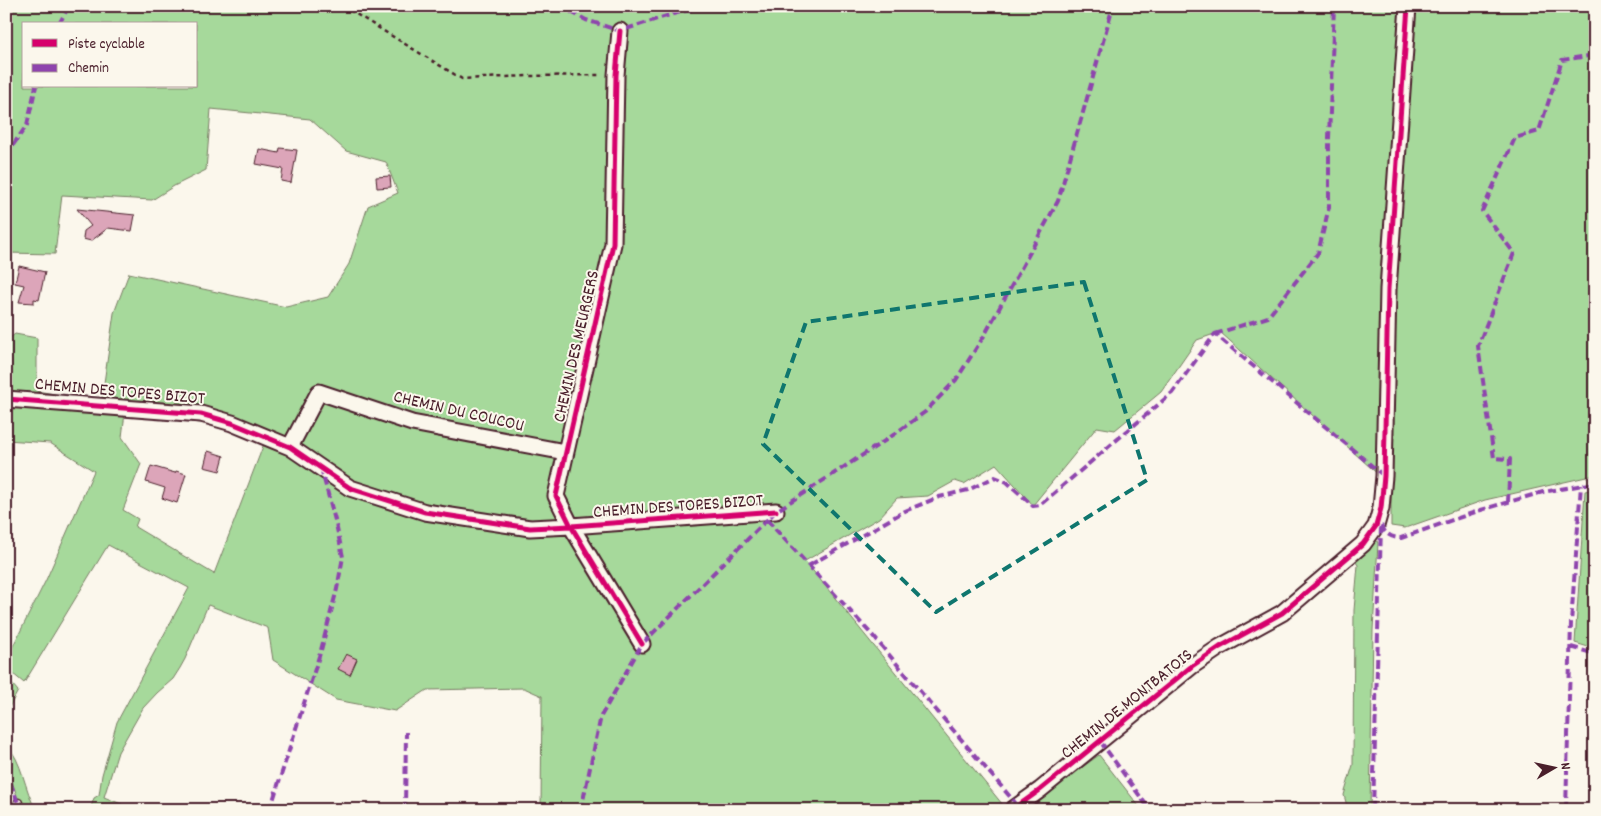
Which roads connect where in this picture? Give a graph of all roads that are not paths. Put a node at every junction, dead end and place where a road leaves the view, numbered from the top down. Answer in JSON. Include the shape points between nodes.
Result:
{"nodes":[{"id":1,"x":1408,"y":6,"type":"edge"},
{"id":2,"x":620,"y":31,"type":"dead end"},
{"id":3,"x":6,"y":399,"type":"edge"},
{"id":4,"x":290,"y":447,"type":"junction"},
{"id":5,"x":565,"y":452,"type":"junction"},
{"id":6,"x":776,"y":511,"type":"dead end"},
{"id":7,"x":571,"y":526,"type":"junction"},
{"id":8,"x":642,"y":644,"type":"dead end"},
{"id":9,"x":1012,"y":810,"type":"edge"}],
"edges":[{"from":1,"to":9,"type":"street","name":"CHEMIN DE MONTBATOIS","via":[[1388,288],[1382,498],[1376,526],[1368,539],[1282,613],[1192,666]]},
{"from":2,"to":5,"type":"street","name":"CHEMIN DES MEURGERS","via":[[616,75],[613,244]]},
{"from":3,"to":4,"type":"street","name":"CHEMIN DES TOPES BIZOT","via":[[201,414]]},
{"from":4,"to":5,"type":"street","name":"CHEMIN DU COUCOU","via":[[319,392],[412,423]]},
{"from":4,"to":7,"type":"street","name":"CHEMIN DES TOPES BIZOT","via":[[350,488],[424,512],[530,528]]},
{"from":5,"to":7,"type":"street","name":"CHEMIN DES MEURGERS","via":[[556,496]]},
{"from":6,"to":7,"type":"street","name":"CHEMIN DES TOPES BIZOT"},
{"from":7,"to":8,"type":"street","name":"CHEMIN DES MEURGERS"}]}
